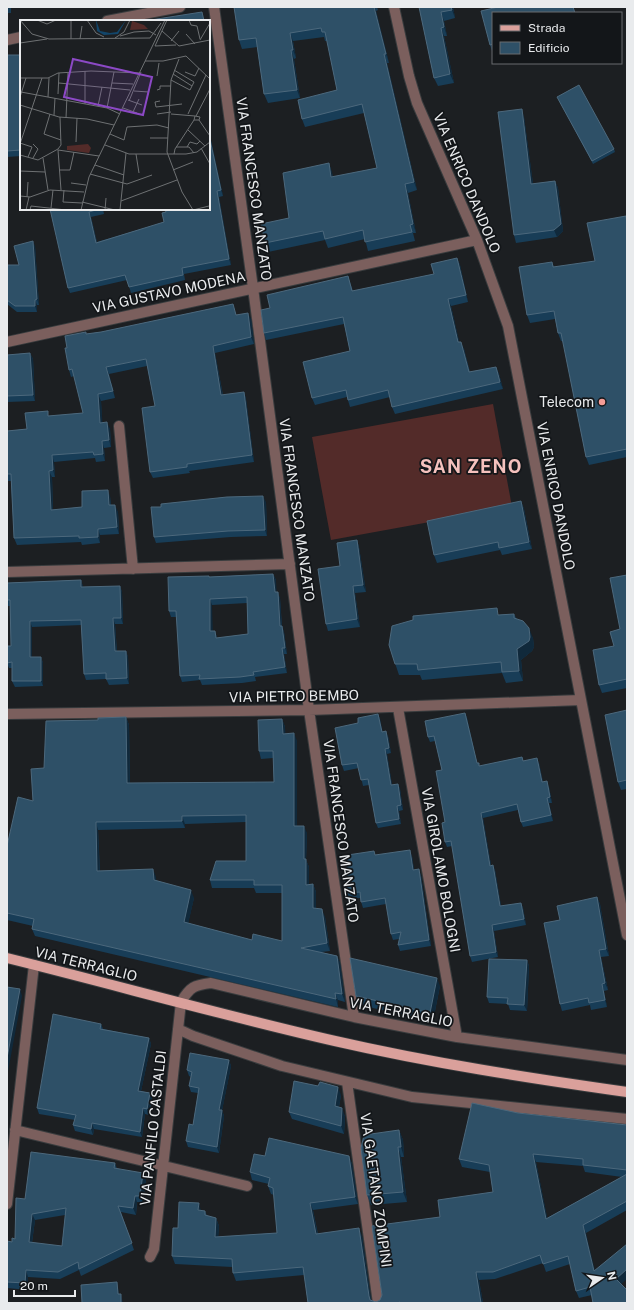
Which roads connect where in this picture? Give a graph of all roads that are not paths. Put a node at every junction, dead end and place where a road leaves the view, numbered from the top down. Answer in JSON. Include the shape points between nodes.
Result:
{"nodes":[{"id":1,"x":180,"y":7,"type":"edge"},
{"id":2,"x":214,"y":7,"type":"edge"},
{"id":3,"x":394,"y":7,"type":"edge"},
{"id":4,"x":112,"y":20,"type":"edge"},
{"id":5,"x":20,"y":37,"type":"edge"},
{"id":6,"x":7,"y":40,"type":"edge"},
{"id":7,"x":477,"y":240,"type":"junction"},
{"id":8,"x":253,"y":288,"type":"junction"},
{"id":9,"x":7,"y":342,"type":"edge"},
{"id":10,"x":119,"y":426,"type":"dead end"},
{"id":11,"x":290,"y":564,"type":"junction"},
{"id":12,"x":133,"y":569,"type":"junction"},
{"id":13,"x":7,"y":572,"type":"edge"},
{"id":14,"x":581,"y":700,"type":"junction"},
{"id":15,"x":398,"y":708,"type":"junction"},
{"id":16,"x":309,"y":710,"type":"junction"},
{"id":17,"x":7,"y":714,"type":"edge"},
{"id":18,"x":627,"y":935,"type":"edge"},
{"id":19,"x":7,"y":958,"type":"edge"},
{"id":20,"x":34,"y":965,"type":"junction"},
{"id":21,"x":181,"y":1002,"type":"junction"},
{"id":22,"x":354,"y":1017,"type":"junction"},
{"id":23,"x":178,"y":1029,"type":"junction"},
{"id":24,"x":457,"y":1037,"type":"junction"},
{"id":25,"x":627,"y":1060,"type":"edge"},
{"id":26,"x":347,"y":1082,"type":"junction"},
{"id":27,"x":627,"y":1092,"type":"edge"},
{"id":28,"x":627,"y":1120,"type":"edge"},
{"id":29,"x":15,"y":1130,"type":"junction"},
{"id":30,"x":163,"y":1166,"type":"junction"},
{"id":31,"x":247,"y":1186,"type":"dead end"},
{"id":32,"x":8,"y":1204,"type":"edge"},
{"id":33,"x":150,"y":1257,"type":"dead end"},
{"id":34,"x":378,"y":1303,"type":"edge"}],
"edges":[{"from":1,"to":4,"type":"street"},
{"from":2,"to":8,"type":"street","name":"VIA FRANCESCO MANZATO"},
{"from":3,"to":7,"type":"street","name":"VIA ENRICO DANDOLO","via":[[408,76],[417,103]]},
{"from":5,"to":6,"type":"street"},
{"from":7,"to":8,"type":"street","name":"VIA GUSTAVO MODENA"},
{"from":7,"to":14,"type":"street","name":"VIA ENRICO DANDOLO","via":[[508,326]]},
{"from":8,"to":9,"type":"street","name":"VIA GUSTAVO MODENA"},
{"from":8,"to":11,"type":"street","name":"VIA FRANCESCO MANZATO"},
{"from":10,"to":12,"type":"street"},
{"from":11,"to":12,"type":"street"},
{"from":11,"to":16,"type":"street","name":"VIA FRANCESCO MANZATO"},
{"from":12,"to":13,"type":"street"},
{"from":14,"to":15,"type":"street","name":"VIA PIETRO BEMBO"},
{"from":14,"to":18,"type":"street","name":"VIA ENRICO DANDOLO"},
{"from":15,"to":16,"type":"street","name":"VIA PIETRO BEMBO"},
{"from":15,"to":24,"type":"street","name":"VIA GIROLAMO BOLOGNI"},
{"from":16,"to":17,"type":"street","name":"VIA PIETRO BEMBO"},
{"from":16,"to":22,"type":"street","name":"VIA FRANCESCO MANZATO"},
{"from":19,"to":20,"type":"main road","name":"VIA TERRAGLIO"},
{"from":20,"to":21,"type":"main road","name":"VIA TERRAGLIO"},
{"from":20,"to":29,"type":"street"},
{"from":21,"to":22,"type":"street","name":"VIA TERRAGLIO","via":[[188,990],[211,983]]},
{"from":21,"to":23,"type":"street","name":"VIA PANFILO CASTALDI"},
{"from":21,"to":27,"type":"main road","name":"VIA TERRAGLIO","via":[[333,1041],[523,1077]]},
{"from":22,"to":24,"type":"street","name":"VIA TERRAGLIO"},
{"from":23,"to":26,"type":"street","via":[[282,1066]]},
{"from":23,"to":30,"type":"street","name":"VIA PANFILO CASTALDI"},
{"from":24,"to":25,"type":"street","name":"VIA TERRAGLIO"},
{"from":26,"to":28,"type":"street","via":[[412,1097]]},
{"from":26,"to":34,"type":"street","name":"VIA GAETANO ZOMPINI"},
{"from":29,"to":30,"type":"street"},
{"from":29,"to":32,"type":"street"},
{"from":30,"to":31,"type":"street"},
{"from":30,"to":33,"type":"street","name":"VIA PANFILO CASTALDI","via":[[154,1249]]}]}
